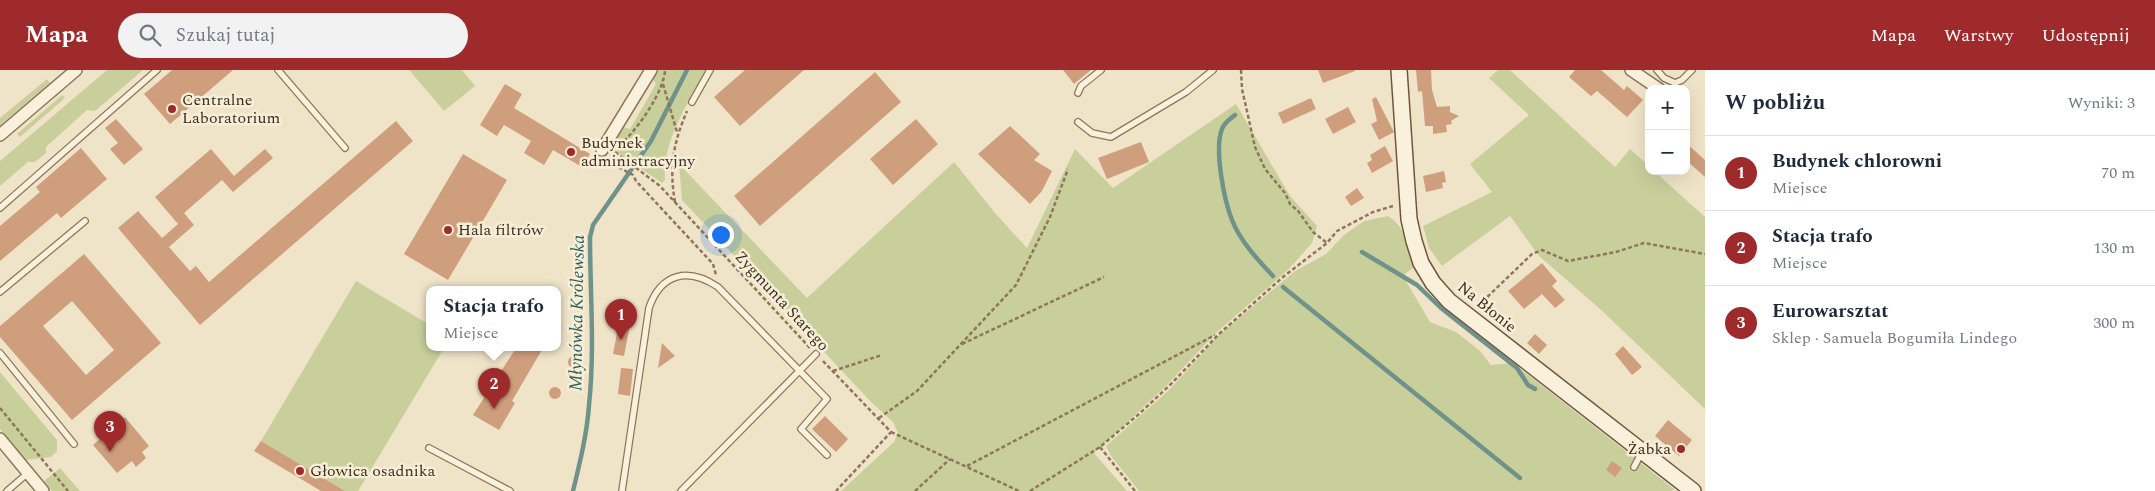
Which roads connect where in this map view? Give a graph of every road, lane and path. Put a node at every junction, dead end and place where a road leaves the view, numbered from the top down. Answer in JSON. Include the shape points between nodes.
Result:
{"nodes":[{"id":1,"x":76,"y":70,"type":"edge"},
{"id":2,"x":157,"y":70,"type":"edge"},
{"id":3,"x":278,"y":70,"type":"edge"},
{"id":4,"x":665,"y":70,"type":"edge"},
{"id":5,"x":710,"y":70,"type":"edge"},
{"id":6,"x":1101,"y":70,"type":"edge"},
{"id":7,"x":1213,"y":70,"type":"edge"},
{"id":8,"x":1241,"y":70,"type":"edge"},
{"id":9,"x":1399,"y":70,"type":"edge"},
{"id":10,"x":1631,"y":70,"type":"edge"},
{"id":11,"x":1657,"y":70,"type":"edge"},
{"id":12,"x":1692,"y":70,"type":"edge"},
{"id":13,"x":654,"y":71,"type":"edge"},
{"id":14,"x":662,"y":84,"type":"junction"},
{"id":15,"x":1654,"y":85,"type":"edge"},
{"id":16,"x":1078,"y":93,"type":"dead end"},
{"id":17,"x":692,"y":102,"type":"joint"},
{"id":18,"x":1078,"y":122,"type":"dead end"},
{"id":19,"x":678,"y":133,"type":"junction"},
{"id":20,"x":0,"y":135,"type":"edge"},
{"id":21,"x":345,"y":148,"type":"dead end"},
{"id":22,"x":606,"y":151,"type":"junction"},
{"id":23,"x":1068,"y":169,"type":"dead end"},
{"id":24,"x":676,"y":204,"type":"junction"},
{"id":25,"x":1390,"y":207,"type":"dead end"},
{"id":26,"x":0,"y":208,"type":"edge"},
{"id":27,"x":84,"y":221,"type":"dead end"},
{"id":28,"x":1326,"y":243,"type":"junction"},
{"id":29,"x":1705,"y":254,"type":"edge"},
{"id":30,"x":1104,"y":277,"type":"dead end"},
{"id":31,"x":719,"y":289,"type":"junction"},
{"id":32,"x":0,"y":292,"type":"edge"},
{"id":33,"x":1468,"y":316,"type":"junction"},
{"id":34,"x":1219,"y":334,"type":"junction"},
{"id":35,"x":961,"y":344,"type":"junction"},
{"id":36,"x":0,"y":353,"type":"edge"},
{"id":37,"x":816,"y":354,"type":"junction"},
{"id":38,"x":882,"y":355,"type":"dead end"},
{"id":39,"x":800,"y":370,"type":"junction"},
{"id":40,"x":833,"y":371,"type":"junction"},
{"id":41,"x":0,"y":408,"type":"edge"},
{"id":42,"x":879,"y":418,"type":"junction"},
{"id":43,"x":891,"y":432,"type":"junction"},
{"id":44,"x":0,"y":439,"type":"edge"},
{"id":45,"x":74,"y":444,"type":"dead end"},
{"id":46,"x":1100,"y":447,"type":"junction"},
{"id":47,"x":429,"y":448,"type":"dead end"},
{"id":48,"x":1642,"y":452,"type":"junction"},
{"id":49,"x":826,"y":455,"type":"dead end"},
{"id":50,"x":950,"y":459,"type":"junction"},
{"id":51,"x":966,"y":466,"type":"junction"},
{"id":52,"x":1634,"y":467,"type":"dead end"},
{"id":53,"x":28,"y":473,"type":"junction"},
{"id":54,"x":7,"y":491,"type":"edge"},
{"id":55,"x":43,"y":491,"type":"edge"},
{"id":56,"x":68,"y":491,"type":"edge"},
{"id":57,"x":510,"y":491,"type":"edge"},
{"id":58,"x":622,"y":491,"type":"edge"},
{"id":59,"x":681,"y":491,"type":"edge"},
{"id":60,"x":836,"y":491,"type":"edge"},
{"id":61,"x":915,"y":491,"type":"edge"},
{"id":62,"x":1020,"y":491,"type":"edge"},
{"id":63,"x":1030,"y":491,"type":"edge"},
{"id":64,"x":1134,"y":491,"type":"edge"},
{"id":65,"x":1693,"y":491,"type":"edge"}],
"edges":[{"from":1,"to":20,"type":"street"},
{"from":2,"to":26,"type":"lane"},
{"from":3,"to":21,"type":"lane"},
{"from":4,"to":14,"type":"path"},
{"from":5,"to":17,"type":"lane"},
{"from":6,"to":16,"type":"lane","via":[[1081,86]]},
{"from":7,"to":18,"type":"lane","via":[[1186,92],[1110,137],[1092,133]]},
{"from":8,"to":28,"type":"path","via":[[1255,147],[1265,169],[1313,232]]},
{"from":9,"to":33,"type":"street","name":"Na Błonie","via":[[1409,219],[1414,241],[1421,263],[1433,283],[1448,301]]},
{"from":10,"to":15,"type":"street"},
{"from":11,"to":12,"type":"lane","via":[[1664,78],[1676,83]]},
{"from":13,"to":14,"type":"path"},
{"from":13,"to":22,"type":"street"},
{"from":14,"to":19,"type":"path"},
{"from":14,"to":22,"type":"path","via":[[635,130]]},
{"from":17,"to":19,"type":"path"},
{"from":19,"to":24,"type":"path","via":[[671,176]]},
{"from":22,"to":24,"type":"path","name":"Zygmunta Starego","via":[[656,181]]},
{"from":22,"to":31,"type":"path","via":[[619,169],[633,175],[713,264]]},
{"from":23,"to":35,"type":"path","via":[[1050,217],[1016,285]]},
{"from":24,"to":37,"type":"path","name":"Zygmunta Starego"},
{"from":25,"to":28,"type":"path","via":[[1337,231]]},
{"from":27,"to":32,"type":"lane"},
{"from":28,"to":34,"type":"path"},
{"from":29,"to":33,"type":"path","via":[[1644,243],[1568,261],[1542,250],[1532,254]]},
{"from":30,"to":35,"type":"path"},
{"from":31,"to":39,"type":"lane"},
{"from":31,"to":58,"type":"lane","via":[[700,277],[676,277],[659,287],[652,298]]},
{"from":33,"to":48,"type":"street","name":"Na Błonie"},
{"from":34,"to":46,"type":"path","via":[[1172,384]]},
{"from":34,"to":51,"type":"path"},
{"from":35,"to":42,"type":"path","via":[[917,391]]},
{"from":36,"to":45,"type":"lane"},
{"from":37,"to":39,"type":"lane"},
{"from":37,"to":40,"type":"path","name":"Zygmunta Starego"},
{"from":38,"to":40,"type":"path"},
{"from":39,"to":49,"type":"lane","via":[[827,399],[801,429]]},
{"from":39,"to":59,"type":"lane"},
{"from":40,"to":42,"type":"path","name":"Zygmunta Starego"},
{"from":41,"to":56,"type":"path"},
{"from":42,"to":43,"type":"path","name":"Zygmunta Starego"},
{"from":43,"to":50,"type":"path"},
{"from":43,"to":60,"type":"path"},
{"from":44,"to":53,"type":"street"},
{"from":46,"to":63,"type":"path"},
{"from":46,"to":64,"type":"path"},
{"from":47,"to":57,"type":"lane"},
{"from":48,"to":52,"type":"lane"},
{"from":48,"to":65,"type":"street","name":"Na Błonie"},
{"from":50,"to":51,"type":"path"},
{"from":50,"to":61,"type":"path"},
{"from":51,"to":62,"type":"path"},
{"from":53,"to":54,"type":"lane"},
{"from":53,"to":55,"type":"street"}]}
